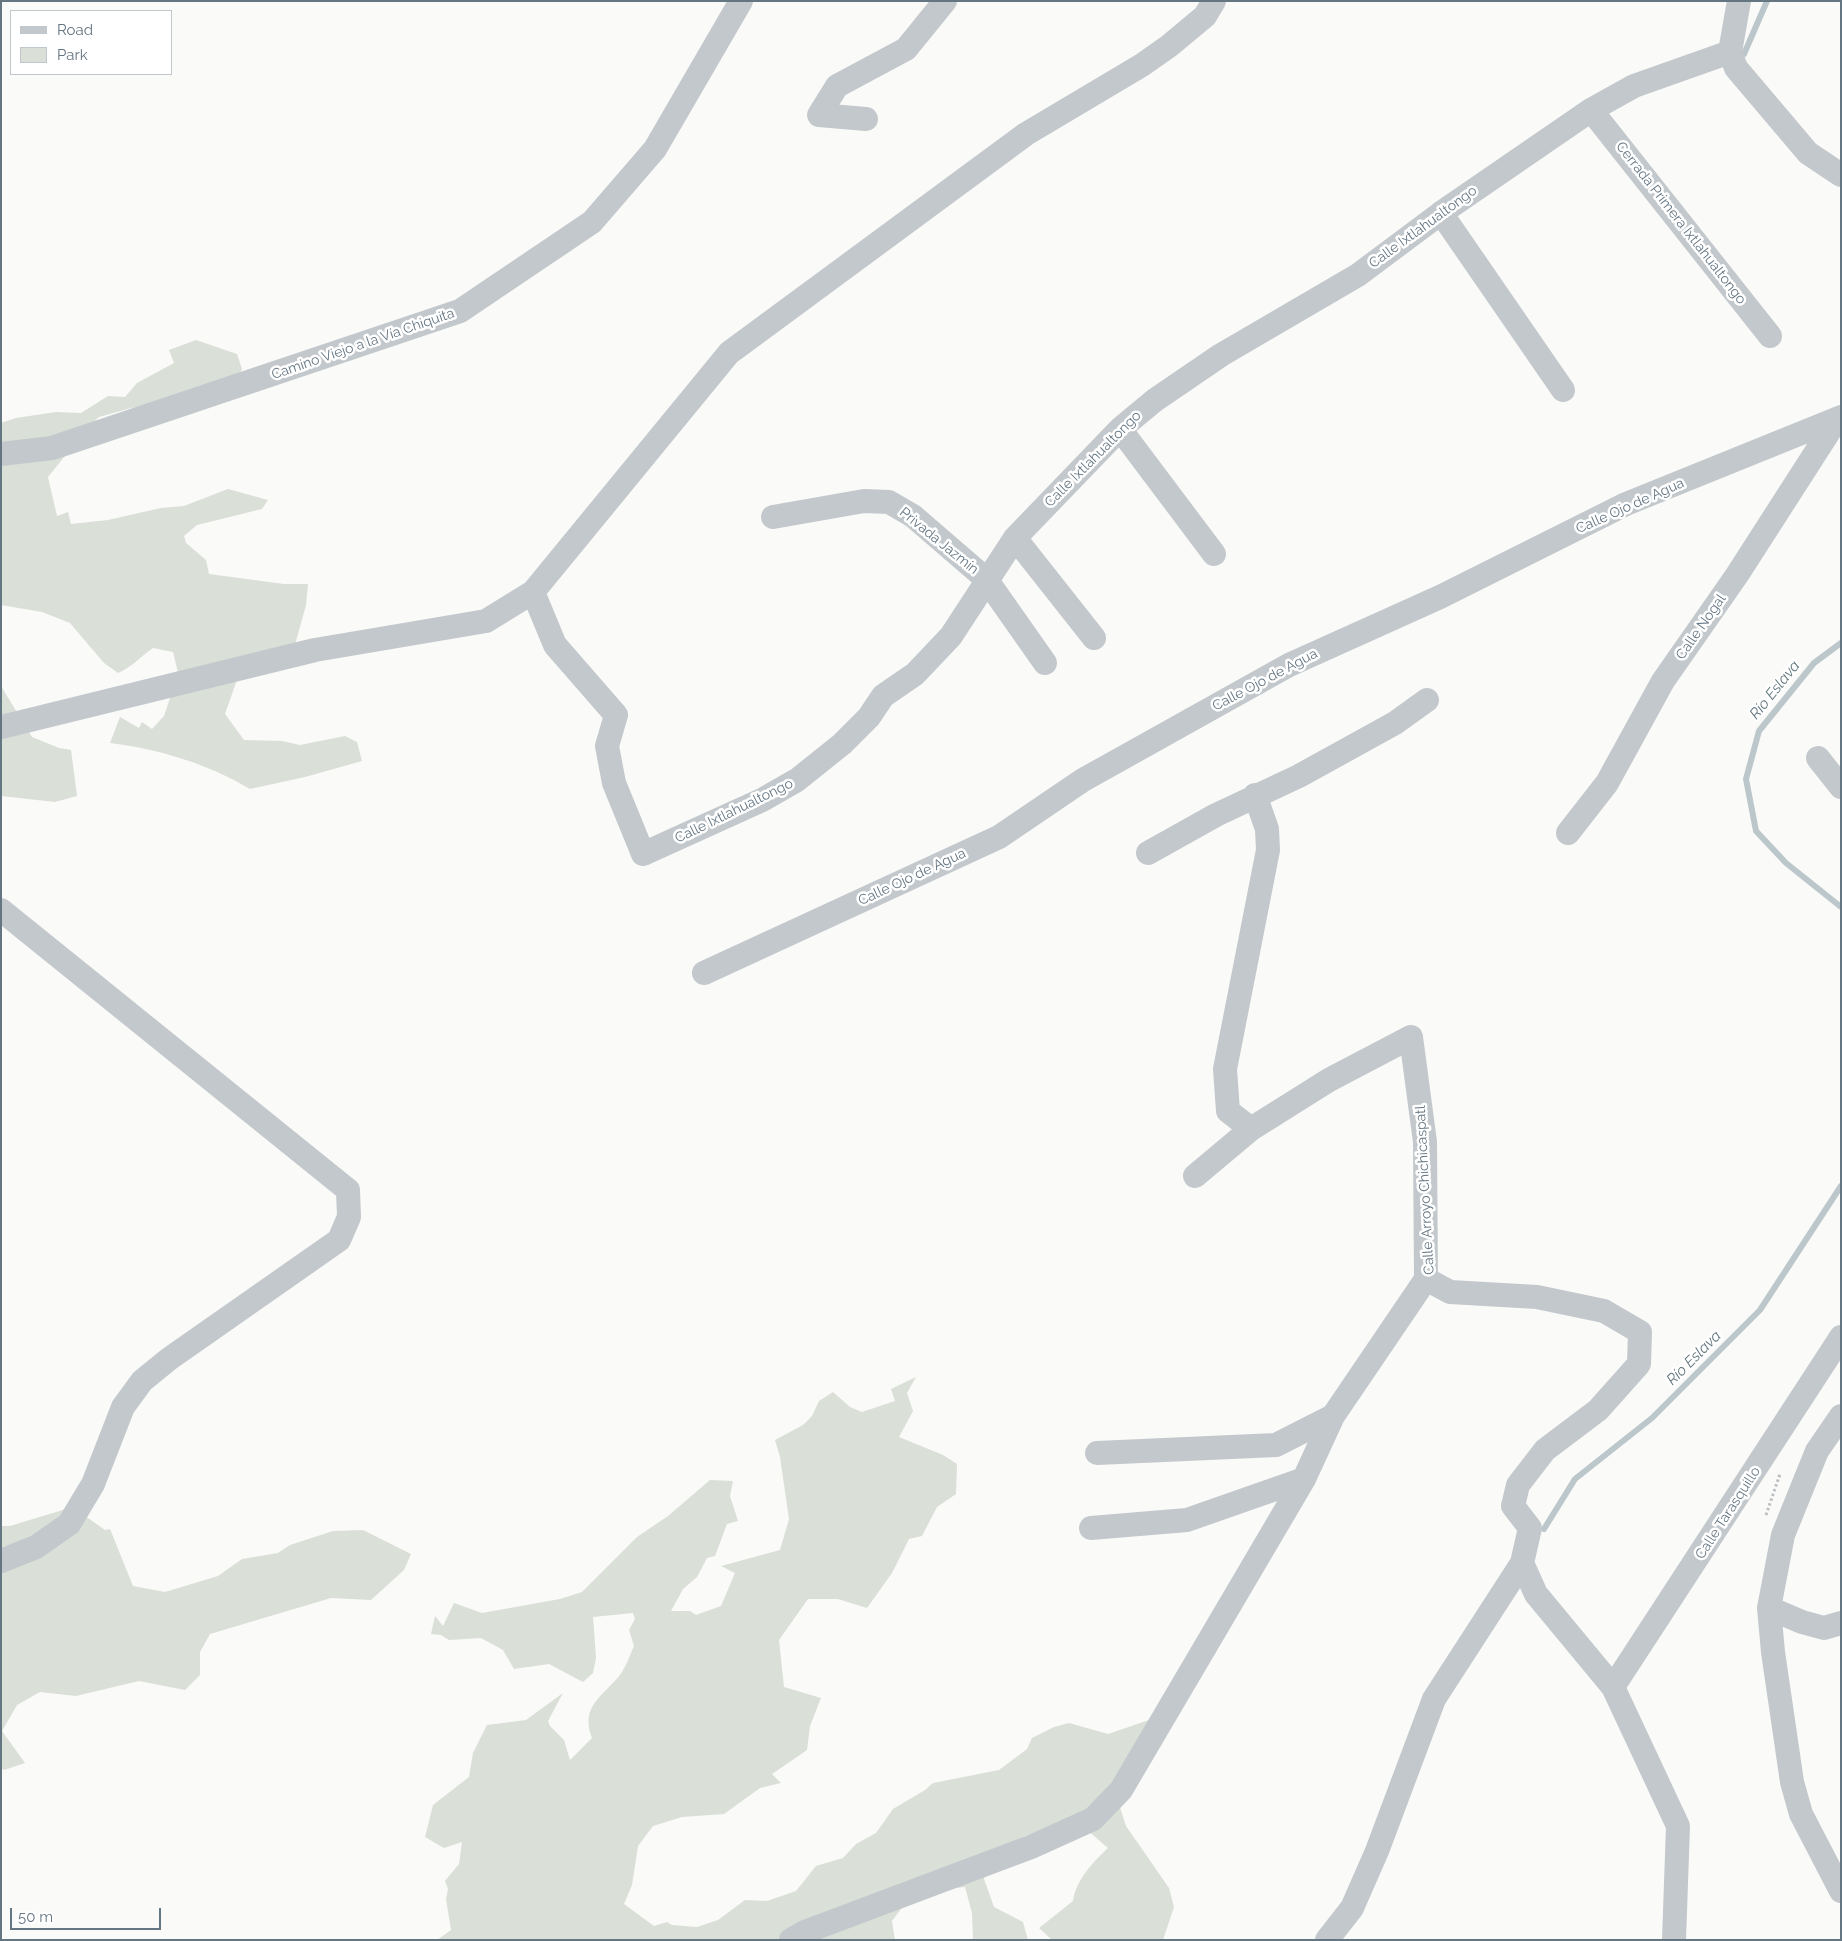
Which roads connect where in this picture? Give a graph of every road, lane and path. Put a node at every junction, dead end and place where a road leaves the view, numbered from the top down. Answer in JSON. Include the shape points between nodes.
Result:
{"nodes":[{"id":1,"x":741,"y":1,"type":"edge"},
{"id":2,"x":946,"y":1,"type":"edge"},
{"id":3,"x":1214,"y":1,"type":"edge"},
{"id":4,"x":1739,"y":1,"type":"edge"},
{"id":5,"x":1730,"y":52,"type":"junction"},
{"id":6,"x":1591,"y":110,"type":"junction"},
{"id":7,"x":866,"y":120,"type":"dead end"},
{"id":8,"x":1841,"y":176,"type":"edge"},
{"id":9,"x":1441,"y":213,"type":"junction"},
{"id":10,"x":1770,"y":336,"type":"dead end"},
{"id":11,"x":1563,"y":390,"type":"dead end"},
{"id":12,"x":1838,"y":419,"type":"edge"},
{"id":13,"x":1120,"y":429,"type":"junction"},
{"id":14,"x":1,"y":454,"type":"edge"},
{"id":15,"x":773,"y":517,"type":"dead end"},
{"id":16,"x":1015,"y":538,"type":"junction"},
{"id":17,"x":1214,"y":554,"type":"dead end"},
{"id":18,"x":986,"y":579,"type":"junction"},
{"id":19,"x":533,"y":592,"type":"junction"},
{"id":20,"x":1094,"y":638,"type":"dead end"},
{"id":21,"x":1045,"y":663,"type":"dead end"},
{"id":22,"x":1427,"y":700,"type":"dead end"},
{"id":23,"x":1,"y":727,"type":"edge"},
{"id":24,"x":1818,"y":758,"type":"dead end"},
{"id":25,"x":1841,"y":787,"type":"edge"},
{"id":26,"x":1255,"y":795,"type":"junction"},
{"id":27,"x":1568,"y":833,"type":"dead end"},
{"id":28,"x":1148,"y":853,"type":"dead end"},
{"id":29,"x":1,"y":910,"type":"edge"},
{"id":30,"x":704,"y":973,"type":"dead end"},
{"id":31,"x":1251,"y":1129,"type":"junction"},
{"id":32,"x":1195,"y":1176,"type":"dead end"},
{"id":33,"x":1426,"y":1279,"type":"junction"},
{"id":34,"x":1841,"y":1337,"type":"edge"},
{"id":35,"x":1333,"y":1416,"type":"junction"},
{"id":36,"x":1841,"y":1416,"type":"edge"},
{"id":37,"x":1097,"y":1453,"type":"dead end"},
{"id":38,"x":1304,"y":1479,"type":"junction"},
{"id":39,"x":1091,"y":1528,"type":"dead end"},
{"id":40,"x":1,"y":1561,"type":"edge"},
{"id":41,"x":1522,"y":1563,"type":"junction"},
{"id":42,"x":1769,"y":1608,"type":"junction"},
{"id":43,"x":1841,"y":1623,"type":"edge"},
{"id":44,"x":1613,"y":1687,"type":"junction"},
{"id":45,"x":1841,"y":1891,"type":"edge"},
{"id":46,"x":791,"y":1940,"type":"edge"},
{"id":47,"x":1327,"y":1940,"type":"edge"},
{"id":48,"x":1674,"y":1940,"type":"edge"}],
"edges":[{"from":1,"to":14,"type":"street","name":"Camino Viejo a la Vía Chiquita","via":[[655,149],[592,222],[460,311],[52,448]]},
{"from":2,"to":7,"type":"street","via":[[906,49],[838,86],[819,115]]},
{"from":3,"to":19,"type":"street","via":[[1205,16],[1169,46],[1026,134],[729,353]]},
{"from":4,"to":5,"type":"street"},
{"from":5,"to":6,"type":"street","name":"Calle Ixtlahualtongo","via":[[1634,86]]},
{"from":5,"to":8,"type":"street","via":[[1736,68],[1808,153]]},
{"from":6,"to":9,"type":"street","name":"Calle Ixtlahualtongo"},
{"from":6,"to":10,"type":"street","name":"Cerrada Primera Ixtlahualtongo"},
{"from":9,"to":11,"type":"street"},
{"from":9,"to":13,"type":"street","name":"Calle Ixtlahualtongo","via":[[1358,275],[1187,378]]},
{"from":12,"to":27,"type":"street","name":"Calle Nogal","via":[[1737,575],[1663,681],[1607,783]]},
{"from":12,"to":30,"type":"street","name":"Calle Ojo de Agua","via":[[1626,504],[1440,598],[1289,665],[1083,780],[999,837]]},
{"from":13,"to":16,"type":"street","name":"Calle Ixtlahualtongo"},
{"from":13,"to":17,"type":"street"},
{"from":15,"to":18,"type":"street","name":"Privada Jazmín","via":[[864,501],[889,502],[913,516]]},
{"from":16,"to":18,"type":"street","name":"Calle Ixtlahualtongo"},
{"from":16,"to":20,"type":"street"},
{"from":18,"to":19,"type":"street","name":"Calle Ixtlahualtongo","via":[[951,636],[915,674],[883,696],[869,717],[842,744],[797,780],[762,800],[643,854],[612,774],[607,746],[616,715],[555,645]]},
{"from":18,"to":21,"type":"street","name":"Privada Jazmín"},
{"from":19,"to":23,"type":"street","via":[[486,621],[315,650]]},
{"from":22,"to":26,"type":"street","via":[[1395,724],[1299,776]]},
{"from":24,"to":25,"type":"street"},
{"from":26,"to":28,"type":"street"},
{"from":26,"to":31,"type":"street","via":[[1268,829],[1268,850],[1224,1069],[1228,1111]]},
{"from":29,"to":40,"type":"street","via":[[348,1190],[349,1217],[339,1240],[142,1381],[123,1407],[93,1484],[69,1524],[36,1547]]},
{"from":31,"to":32,"type":"street"},
{"from":31,"to":33,"type":"street","name":"Calle Arroyo Chichicaspatl","via":[[1329,1080],[1412,1037],[1426,1142]]},
{"from":33,"to":35,"type":"street"},
{"from":33,"to":41,"type":"street","name":"Calle Arroyo Chichicaspatl","via":[[1450,1292],[1537,1297],[1604,1311],[1640,1332],[1638,1364],[1598,1410],[1545,1450],[1518,1485],[1513,1506],[1530,1528]]},
{"from":34,"to":44,"type":"street","name":"Calle Tarasquillo"},
{"from":35,"to":37,"type":"street","via":[[1276,1444]]},
{"from":35,"to":38,"type":"street"},
{"from":36,"to":42,"type":"street","via":[[1817,1451],[1783,1535]]},
{"from":38,"to":39,"type":"street","via":[[1187,1520]]},
{"from":38,"to":46,"type":"street","via":[[1120,1790],[1093,1818],[1032,1847]]},
{"from":41,"to":44,"type":"street","via":[[1536,1594]]},
{"from":41,"to":47,"type":"street","via":[[1434,1699],[1377,1852],[1352,1908]]},
{"from":42,"to":43,"type":"street","via":[[1824,1628]]},
{"from":42,"to":45,"type":"street","via":[[1792,1782],[1801,1814]]},
{"from":44,"to":48,"type":"street","via":[[1678,1826]]}]}
